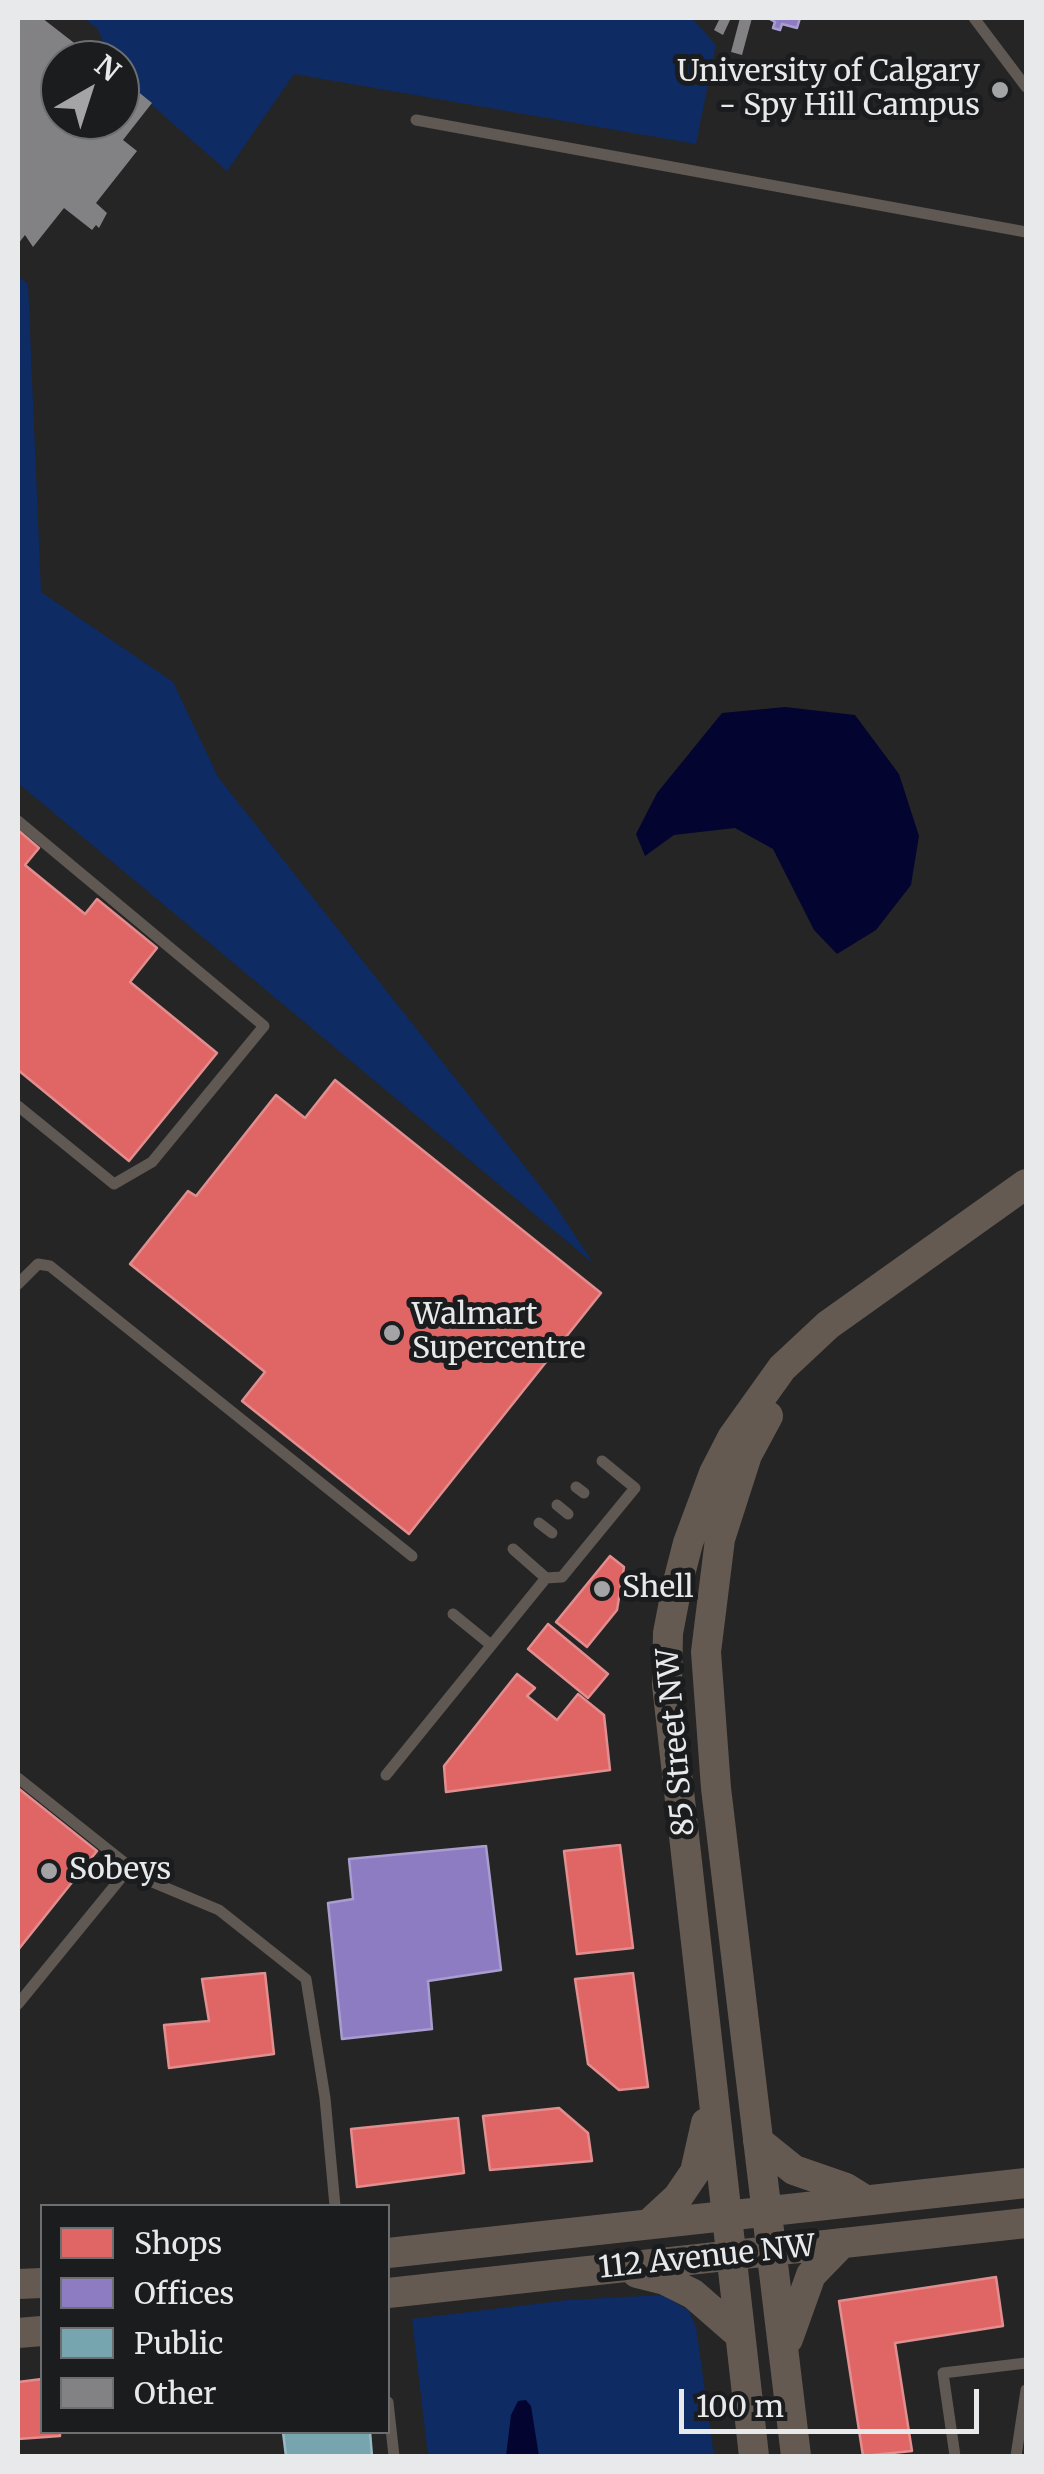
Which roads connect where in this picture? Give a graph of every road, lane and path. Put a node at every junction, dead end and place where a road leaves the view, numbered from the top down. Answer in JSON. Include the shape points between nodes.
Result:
{"nodes":[{"id":1,"x":974,"y":18,"type":"edge"},
{"id":2,"x":1026,"y":87,"type":"edge"},
{"id":3,"x":416,"y":120,"type":"dead end"},
{"id":4,"x":1026,"y":232,"type":"edge"},
{"id":5,"x":18,"y":821,"type":"edge"},
{"id":6,"x":18,"y":1106,"type":"edge"},
{"id":7,"x":1026,"y":1184,"type":"edge"},
{"id":8,"x":18,"y":1284,"type":"edge"},
{"id":9,"x":887,"y":1284,"type":"junction"},
{"id":10,"x":602,"y":1462,"type":"dead end"},
{"id":11,"x":539,"y":1523,"type":"dead end"},
{"id":12,"x":552,"y":1533,"type":"dead end"},
{"id":13,"x":513,"y":1549,"type":"dead end"},
{"id":14,"x":412,"y":1556,"type":"dead end"},
{"id":15,"x":546,"y":1578,"type":"junction"},
{"id":16,"x":453,"y":1614,"type":"dead end"},
{"id":17,"x":491,"y":1645,"type":"junction"},
{"id":18,"x":386,"y":1775,"type":"dead end"},
{"id":19,"x":18,"y":1778,"type":"edge"},
{"id":20,"x":130,"y":1867,"type":"junction"},
{"id":21,"x":18,"y":2004,"type":"edge"},
{"id":22,"x":713,"y":2112,"type":"junction"},
{"id":23,"x":758,"y":2141,"type":"junction"},
{"id":24,"x":1026,"y":2183,"type":"edge"},
{"id":25,"x":864,"y":2200,"type":"junction"},
{"id":26,"x":335,"y":2204,"type":"edge"},
{"id":27,"x":768,"y":2212,"type":"junction"},
{"id":28,"x":728,"y":2216,"type":"junction"},
{"id":29,"x":651,"y":2222,"type":"junction"},
{"id":30,"x":1026,"y":2223,"type":"edge"},
{"id":31,"x":842,"y":2243,"type":"junction"},
{"id":32,"x":390,"y":2252,"type":"edge"},
{"id":33,"x":773,"y":2252,"type":"junction"},
{"id":34,"x":732,"y":2256,"type":"junction"},
{"id":35,"x":620,"y":2268,"type":"junction"},
{"id":36,"x":390,"y":2294,"type":"edge"},
{"id":37,"x":740,"y":2335,"type":"junction"},
{"id":38,"x":784,"y":2352,"type":"junction"},
{"id":39,"x":1026,"y":2363,"type":"edge"},
{"id":40,"x":1026,"y":2390,"type":"edge"},
{"id":41,"x":390,"y":2420,"type":"edge"},
{"id":42,"x":394,"y":2456,"type":"edge"},
{"id":43,"x":754,"y":2456,"type":"edge"},
{"id":44,"x":796,"y":2456,"type":"edge"},
{"id":45,"x":955,"y":2456,"type":"edge"},
{"id":46,"x":1016,"y":2456,"type":"edge"}],
"edges":[{"from":1,"to":2,"type":"lane"},
{"from":3,"to":4,"type":"lane"},
{"from":5,"to":6,"type":"lane","via":[[264,1026],[152,1162],[114,1184]]},
{"from":7,"to":9,"type":"street","name":"85 Street NW"},
{"from":8,"to":14,"type":"lane","via":[[38,1264],[50,1266]]},
{"from":9,"to":22,"type":"street","name":"85 Street NW","via":[[810,1340],[758,1400],[714,1473],[676,1586],[667,1684]]},
{"from":9,"to":23,"type":"street","name":"85 Street NW","via":[[808,1363],[758,1432],[731,1498],[710,1601],[712,1749]]},
{"from":10,"to":15,"type":"lane","via":[[635,1488],[562,1578]]},
{"from":11,"to":12,"type":"lane"},
{"from":13,"to":15,"type":"lane"},
{"from":15,"to":17,"type":"lane"},
{"from":16,"to":17,"type":"lane"},
{"from":17,"to":18,"type":"lane"},
{"from":19,"to":20,"type":"lane"},
{"from":20,"to":21,"type":"lane"},
{"from":20,"to":26,"type":"lane","via":[[219,1910],[306,1979]]},
{"from":22,"to":28,"type":"street","name":"85 Street NW"},
{"from":22,"to":29,"type":"street","via":[[694,2172]]},
{"from":23,"to":25,"type":"street","via":[[794,2170]]},
{"from":23,"to":27,"type":"street","name":"85 Street NW"},
{"from":24,"to":25,"type":"street","name":"112 Avenue NW"},
{"from":25,"to":27,"type":"street","name":"112 Avenue NW"},
{"from":27,"to":28,"type":"street","name":"112 Avenue NW"},
{"from":27,"to":33,"type":"street","name":"85 Street NW"},
{"from":28,"to":29,"type":"street","name":"112 Avenue NW"},
{"from":28,"to":34,"type":"street","name":"85 Street NW"},
{"from":29,"to":32,"type":"street","name":"112 Avenue NW"},
{"from":30,"to":31,"type":"street","name":"112 Avenue NW"},
{"from":31,"to":33,"type":"street","name":"112 Avenue NW"},
{"from":31,"to":38,"type":"street","via":[[811,2275]]},
{"from":33,"to":34,"type":"street","name":"112 Avenue NW"},
{"from":33,"to":38,"type":"street","name":"85 Street NW"},
{"from":34,"to":35,"type":"street","name":"112 Avenue NW"},
{"from":34,"to":37,"type":"street","name":"85 Street NW"},
{"from":35,"to":36,"type":"street","name":"112 Avenue NW"},
{"from":35,"to":37,"type":"street","via":[[683,2288]]},
{"from":37,"to":43,"type":"street","name":"85 Street NW"},
{"from":38,"to":44,"type":"street","name":"85 Street NW"},
{"from":39,"to":45,"type":"lane","via":[[943,2373]]},
{"from":40,"to":46,"type":"lane"},
{"from":41,"to":42,"type":"lane"}]}
